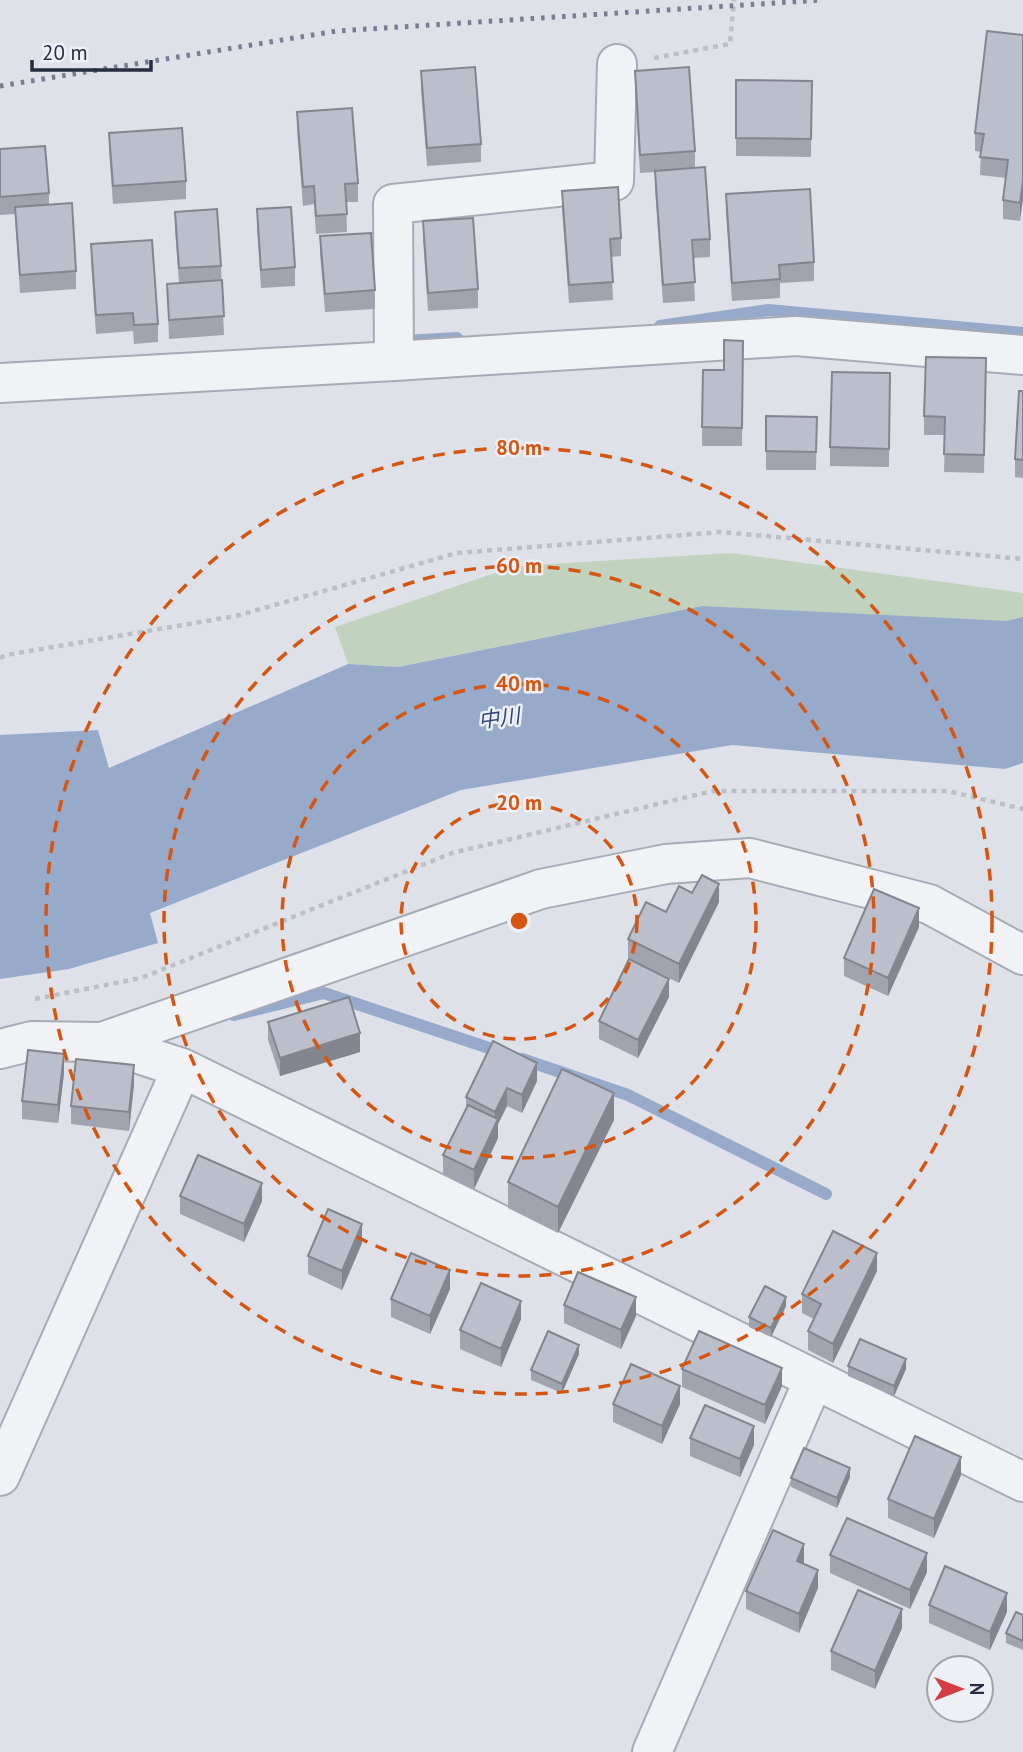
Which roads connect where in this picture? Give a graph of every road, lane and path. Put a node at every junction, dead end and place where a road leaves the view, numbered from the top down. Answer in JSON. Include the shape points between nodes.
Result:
{"nodes":[{"id":1,"x":734,"y":0,"type":"edge"},
{"id":2,"x":617,"y":64,"type":"joint"},
{"id":3,"x":394,"y":343,"type":"junction"},
{"id":4,"x":1023,"y":355,"type":"edge"},
{"id":5,"x":0,"y":383,"type":"edge"},
{"id":6,"x":1023,"y":559,"type":"edge"},
{"id":7,"x":0,"y":658,"type":"edge"},
{"id":8,"x":1023,"y":955,"type":"edge"},
{"id":9,"x":102,"y":1042,"type":"junction"},
{"id":10,"x":0,"y":1049,"type":"edge"},
{"id":11,"x":183,"y":1068,"type":"junction"},
{"id":12,"x":814,"y":1379,"type":"junction"},
{"id":13,"x":0,"y":1476,"type":"edge"},
{"id":14,"x":1023,"y":1482,"type":"edge"},
{"id":15,"x":652,"y":1752,"type":"edge"}],
"edges":[{"from":1,"to":2,"type":"path","via":[[730,44]]},
{"from":2,"to":3,"type":"street","via":[[614,181],[393,204]]},
{"from":3,"to":4,"type":"street","via":[[796,336]]},
{"from":3,"to":5,"type":"street"},
{"from":6,"to":7,"type":"path","via":[[720,532],[457,553],[236,616]]},
{"from":8,"to":9,"type":"street","via":[[929,904],[750,858],[666,864],[541,889]]},
{"from":9,"to":10,"type":"street","via":[[32,1041]]},
{"from":9,"to":11,"type":"street"},
{"from":11,"to":12,"type":"street"},
{"from":11,"to":13,"type":"street"},
{"from":12,"to":14,"type":"street"},
{"from":12,"to":15,"type":"street"}]}
